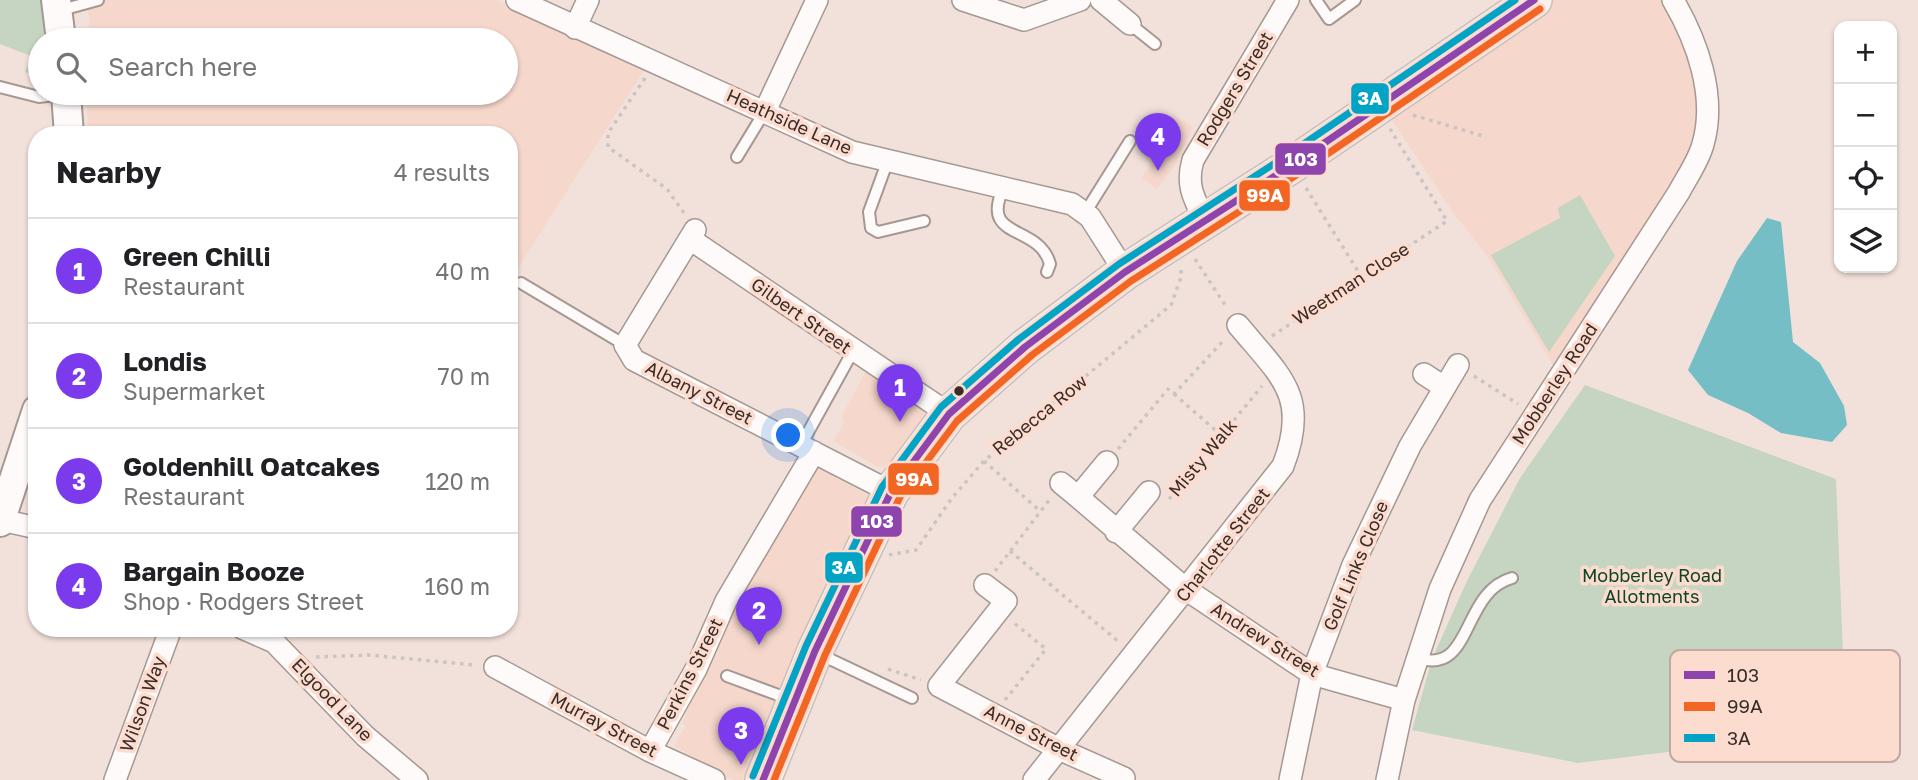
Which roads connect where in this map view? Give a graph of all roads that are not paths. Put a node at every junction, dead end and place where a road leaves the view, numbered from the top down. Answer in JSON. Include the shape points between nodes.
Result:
{"nodes":[{"id":1,"x":99,"y":0,"type":"edge"},
{"id":2,"x":517,"y":0,"type":"edge"},
{"id":3,"x":588,"y":0,"type":"edge"},
{"id":4,"x":817,"y":0,"type":"edge"},
{"id":5,"x":962,"y":0,"type":"edge"},
{"id":6,"x":1080,"y":0,"type":"edge"},
{"id":7,"x":1101,"y":0,"type":"edge"},
{"id":8,"x":1288,"y":0,"type":"edge"},
{"id":9,"x":1316,"y":0,"type":"edge"},
{"id":10,"x":1355,"y":0,"type":"edge"},
{"id":11,"x":1534,"y":0,"type":"edge"},
{"id":12,"x":1673,"y":0,"type":"edge"},
{"id":13,"x":57,"y":6,"type":"edge"},
{"id":14,"x":1130,"y":24,"type":"joint"},
{"id":15,"x":60,"y":28,"type":"edge"},
{"id":16,"x":575,"y":28,"type":"junction"},
{"id":17,"x":1155,"y":44,"type":"dead end"},
{"id":18,"x":0,"y":87,"type":"edge"},
{"id":19,"x":28,"y":94,"type":"edge"},
{"id":20,"x":67,"y":105,"type":"edge"},
{"id":21,"x":765,"y":111,"type":"junction"},
{"id":22,"x":68,"y":126,"type":"edge"},
{"id":23,"x":1130,"y":141,"type":"dead end"},
{"id":24,"x":737,"y":157,"type":"dead end"},
{"id":25,"x":888,"y":160,"type":"junction"},
{"id":26,"x":1004,"y":187,"type":"junction"},
{"id":27,"x":1084,"y":213,"type":"junction"},
{"id":28,"x":924,"y":221,"type":"dead end"},
{"id":29,"x":1192,"y":228,"type":"junction"},
{"id":30,"x":1047,"y":272,"type":"dead end"},
{"id":31,"x":1125,"y":272,"type":"junction"},
{"id":32,"x":521,"y":283,"type":"dead end"},
{"id":33,"x":1238,"y":325,"type":"road end"},
{"id":34,"x":625,"y":345,"type":"junction"},
{"id":35,"x":853,"y":351,"type":"junction"},
{"id":36,"x":1458,"y":365,"type":"road end"},
{"id":37,"x":1424,"y":374,"type":"dead end"},
{"id":38,"x":1444,"y":387,"type":"junction"},
{"id":39,"x":948,"y":414,"type":"junction"},
{"id":40,"x":28,"y":436,"type":"edge"},
{"id":41,"x":807,"y":449,"type":"junction"},
{"id":42,"x":1107,"y":462,"type":"road end"},
{"id":43,"x":891,"y":492,"type":"junction"},
{"id":44,"x":1156,"y":499,"type":"road end"},
{"id":45,"x":2,"y":513,"type":"edge"},
{"id":46,"x":28,"y":524,"type":"edge"},
{"id":47,"x":1116,"y":532,"type":"junction"},
{"id":48,"x":1512,"y":578,"type":"dead end"},
{"id":49,"x":985,"y":585,"type":"road end"},
{"id":50,"x":1187,"y":590,"type":"junction"},
{"id":51,"x":168,"y":637,"type":"edge"},
{"id":52,"x":263,"y":637,"type":"edge"},
{"id":53,"x":815,"y":651,"type":"junction"},
{"id":54,"x":1418,"y":658,"type":"junction"},
{"id":55,"x":495,"y":667,"type":"road end"},
{"id":56,"x":1312,"y":674,"type":"junction"},
{"id":57,"x":727,"y":677,"type":"dead end"},
{"id":58,"x":912,"y":698,"type":"dead end"},
{"id":59,"x":1404,"y":700,"type":"junction"},
{"id":60,"x":795,"y":701,"type":"junction"},
{"id":61,"x":1061,"y":750,"type":"junction"},
{"id":62,"x":650,"y":751,"type":"junction"},
{"id":63,"x":1124,"y":778,"type":"dead end"},
{"id":64,"x":115,"y":780,"type":"edge"},
{"id":65,"x":417,"y":780,"type":"edge"},
{"id":66,"x":714,"y":780,"type":"edge"},
{"id":67,"x":763,"y":780,"type":"edge"},
{"id":68,"x":1034,"y":780,"type":"edge"},
{"id":69,"x":1290,"y":780,"type":"edge"},
{"id":70,"x":1387,"y":780,"type":"edge"}],
"edges":[{"from":1,"to":13,"type":"lane"},
{"from":2,"to":16,"type":"street","name":"Heathside Lane"},
{"from":3,"to":16,"type":"street"},
{"from":4,"to":21,"type":"street"},
{"from":5,"to":6,"type":"street","via":[[1024,20]]},
{"from":7,"to":14,"type":"street"},
{"from":8,"to":29,"type":"street","name":"Rodgers Street","via":[[1193,160],[1188,176]]},
{"from":9,"to":10,"type":"lane","via":[[1329,19]]},
{"from":11,"to":29,"type":"main road"},
{"from":12,"to":54,"type":"street","name":"Mobberley Road","via":[[1689,28],[1704,85],[1703,145],[1679,192],[1480,500],[1440,589]]},
{"from":13,"to":15,"type":"street"},
{"from":14,"to":17,"type":"lane"},
{"from":16,"to":21,"type":"street","name":"Heathside Lane"},
{"from":18,"to":19,"type":"lane"},
{"from":20,"to":22,"type":"street"},
{"from":21,"to":24,"type":"lane"},
{"from":21,"to":25,"type":"street","name":"Heathside Lane","via":[[852,152]]},
{"from":23,"to":27,"type":"lane"},
{"from":25,"to":26,"type":"street","name":"Heathside Lane"},
{"from":25,"to":28,"type":"lane","via":[[869,212],[871,228],[878,232]]},
{"from":26,"to":27,"type":"street","name":"Heathside Lane","via":[[1073,204]]},
{"from":26,"to":30,"type":"lane","via":[[997,202],[998,217],[1044,250]]},
{"from":27,"to":31,"type":"street"},
{"from":29,"to":31,"type":"main road"},
{"from":31,"to":39,"type":"main road","via":[[1025,347]]},
{"from":32,"to":34,"type":"lane"},
{"from":33,"to":50,"type":"street","name":"Charlotte Street","via":[[1285,383],[1296,410],[1293,439],[1283,467]]},
{"from":34,"to":35,"type":"street","name":"Gilbert Street","via":[[692,234]]},
{"from":34,"to":41,"type":"street","name":"Albany Street","via":[[634,360]]},
{"from":35,"to":39,"type":"street","name":"Gilbert Street"},
{"from":35,"to":41,"type":"lane"},
{"from":36,"to":38,"type":"street","name":"Golf Links Close"},
{"from":37,"to":38,"type":"street"},
{"from":38,"to":56,"type":"street","name":"Golf Links Close","via":[[1374,516]]},
{"from":39,"to":43,"type":"main road"},
{"from":40,"to":45,"type":"street"},
{"from":41,"to":43,"type":"street","name":"Albany Street"},
{"from":41,"to":62,"type":"street","name":"Perkins Street"},
{"from":42,"to":47,"type":"street","name":"Andrew Street","via":[[1070,490]]},
{"from":43,"to":53,"type":"main road"},
{"from":44,"to":47,"type":"street"},
{"from":45,"to":46,"type":"street"},
{"from":47,"to":50,"type":"street","name":"Andrew Street"},
{"from":48,"to":54,"type":"lane","via":[[1498,582],[1481,599],[1450,656],[1432,662]]},
{"from":49,"to":61,"type":"street","name":"Anne Street","via":[[1006,601],[939,686]]},
{"from":50,"to":56,"type":"street","name":"Andrew Street"},
{"from":50,"to":61,"type":"street","name":"Charlotte Street"},
{"from":51,"to":64,"type":"street","name":"Wilson Way"},
{"from":52,"to":65,"type":"street","name":"Elgood Lane","via":[[293,659],[365,736]]},
{"from":53,"to":58,"type":"lane"},
{"from":53,"to":60,"type":"main road"},
{"from":54,"to":59,"type":"street","name":"Mobberley Road"},
{"from":55,"to":62,"type":"street","name":"Murray Street"},
{"from":56,"to":59,"type":"street","name":"Andrew Street"},
{"from":56,"to":69,"type":"street","name":"Golf Links Close"},
{"from":57,"to":60,"type":"lane"},
{"from":59,"to":70,"type":"street","name":"Mobberley Road"},
{"from":60,"to":67,"type":"main road"},
{"from":61,"to":63,"type":"street","name":"Anne Street"},
{"from":61,"to":68,"type":"street","name":"Charlotte Street"},
{"from":62,"to":66,"type":"street","name":"Murray Street"}]}
